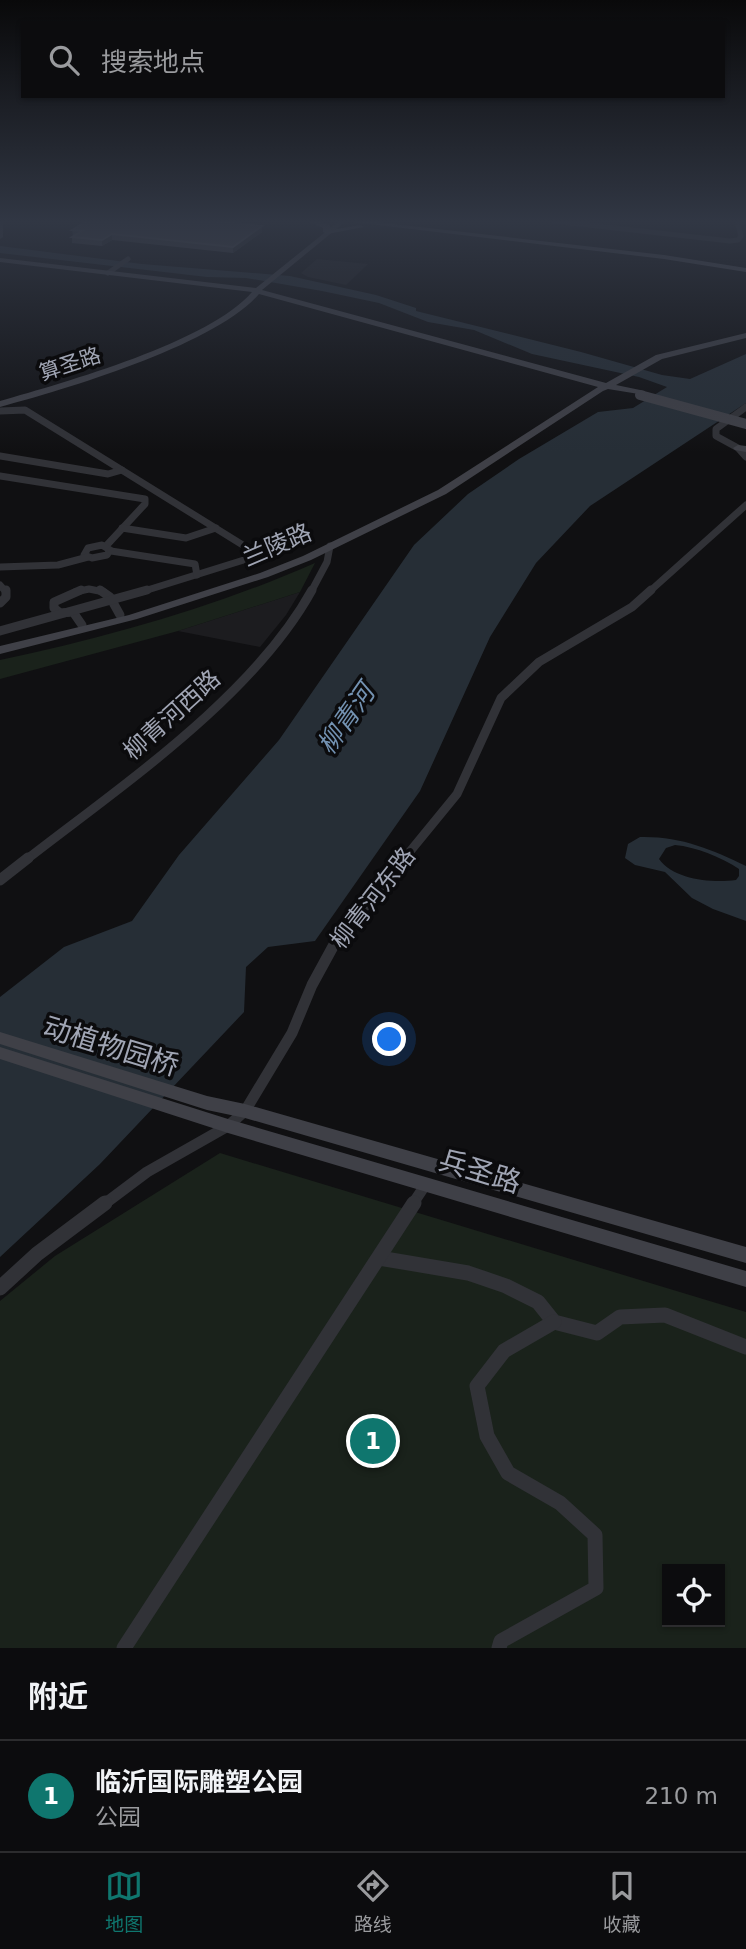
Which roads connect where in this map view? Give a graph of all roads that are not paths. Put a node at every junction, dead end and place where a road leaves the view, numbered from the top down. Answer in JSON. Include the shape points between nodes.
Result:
{"nodes":[{"id":1,"x":250,"y":298,"type":"edge"},
{"id":2,"x":303,"y":298,"type":"edge"},
{"id":3,"x":746,"y":335,"type":"edge"},
{"id":4,"x":609,"y":386,"type":"junction"},
{"id":5,"x":0,"y":402,"type":"edge"},
{"id":6,"x":746,"y":407,"type":"edge"},
{"id":7,"x":0,"y":411,"type":"edge"},
{"id":8,"x":746,"y":422,"type":"edge"},
{"id":9,"x":742,"y":448,"type":"edge"},
{"id":10,"x":0,"y":456,"type":"edge"},
{"id":11,"x":746,"y":457,"type":"edge"},
{"id":12,"x":122,"y":470,"type":"junction"},
{"id":13,"x":0,"y":476,"type":"edge"},
{"id":14,"x":746,"y":505,"type":"edge"},
{"id":15,"x":122,"y":528,"type":"junction"},
{"id":16,"x":216,"y":528,"type":"junction"},
{"id":17,"x":330,"y":546,"type":"junction"},
{"id":18,"x":108,"y":549,"type":"junction"},
{"id":19,"x":88,"y":557,"type":"junction"},
{"id":20,"x":0,"y":567,"type":"edge"},
{"id":21,"x":197,"y":575,"type":"junction"},
{"id":22,"x":0,"y":585,"type":"edge"},
{"id":23,"x":111,"y":601,"type":"junction"},
{"id":24,"x":0,"y":603,"type":"edge"},
{"id":25,"x":73,"y":612,"type":"junction"},
{"id":26,"x":120,"y":615,"type":"junction"},
{"id":27,"x":82,"y":625,"type":"junction"},
{"id":28,"x":0,"y":631,"type":"edge"},
{"id":29,"x":0,"y":648,"type":"edge"},
{"id":30,"x":0,"y":880,"type":"edge"},
{"id":31,"x":0,"y":1038,"type":"edge"},
{"id":32,"x":0,"y":1053,"type":"edge"},
{"id":33,"x":203,"y":1110,"type":"junction"},
{"id":34,"x":245,"y":1111,"type":"junction"},
{"id":35,"x":228,"y":1126,"type":"junction"},
{"id":36,"x":426,"y":1184,"type":"junction"},
{"id":37,"x":746,"y":1255,"type":"edge"},
{"id":38,"x":379,"y":1258,"type":"junction"},
{"id":39,"x":746,"y":1279,"type":"edge"},
{"id":40,"x":0,"y":1288,"type":"edge"},
{"id":41,"x":554,"y":1322,"type":"junction"},
{"id":42,"x":746,"y":1347,"type":"edge"},
{"id":43,"x":124,"y":1648,"type":"edge"},
{"id":44,"x":499,"y":1648,"type":"edge"}],
"edges":[{"from":1,"to":5,"type":"main road","name":"算圣路","via":[[222,319],[163,349],[72,383]]},
{"from":2,"to":4,"type":"main road"},
{"from":3,"to":4,"type":"main road","via":[[671,353]]},
{"from":4,"to":8,"type":"main road","bridge":true},
{"from":4,"to":17,"type":"main road","via":[[449,494]]},
{"from":6,"to":9,"type":"street","via":[[716,429],[716,436]]},
{"from":7,"to":12,"type":"street","via":[[25,410]]},
{"from":9,"to":11,"type":"street"},
{"from":10,"to":12,"type":"street","via":[[108,474]]},
{"from":12,"to":16,"type":"street"},
{"from":13,"to":15,"type":"street","via":[[145,499]]},
{"from":14,"to":34,"type":"street","name":"柳青河东路","via":[[632,607],[539,663],[501,698],[457,794],[336,941],[292,1033]]},
{"from":15,"to":16,"type":"street","via":[[186,538]]},
{"from":15,"to":18,"type":"street"},
{"from":16,"to":21,"type":"street","via":[[254,552],[247,559]]},
{"from":17,"to":26,"type":"main road","name":"兰陵路"},
{"from":17,"to":29,"type":"main road","name":"兰陵路","via":[[264,575],[183,601]]},
{"from":17,"to":30,"type":"street","name":"柳青河西路","via":[[315,586],[265,658],[176,743]]},
{"from":18,"to":19,"type":"street","via":[[102,557]]},
{"from":18,"to":19,"type":"street","via":[[88,548],[83,552]]},
{"from":18,"to":21,"type":"street","via":[[195,564]]},
{"from":19,"to":20,"type":"street","via":[[58,565]]},
{"from":21,"to":23,"type":"street"},
{"from":22,"to":24,"type":"street","via":[[6,589]]},
{"from":23,"to":25,"type":"street"},
{"from":23,"to":25,"type":"street","via":[[98,589],[86,589],[54,602],[60,612]]},
{"from":23,"to":26,"type":"street"},
{"from":25,"to":27,"type":"street"},
{"from":25,"to":28,"type":"street"},
{"from":26,"to":27,"type":"main road","name":"兰陵路"},
{"from":27,"to":29,"type":"main road","name":"兰陵路"},
{"from":31,"to":33,"type":"main road","name":"动植物园桥"},
{"from":32,"to":33,"type":"main road","name":"动植物园桥"},
{"from":33,"to":34,"type":"main road","name":"兵圣路"},
{"from":33,"to":35,"type":"main road","name":"兵圣路"},
{"from":34,"to":35,"type":"street","name":"柳青河东路"},
{"from":34,"to":37,"type":"main road","name":"兵圣路"},
{"from":35,"to":36,"type":"main road","name":"兵圣路"},
{"from":35,"to":40,"type":"street","name":"柳青河东路","via":[[147,1172],[37,1254]]},
{"from":36,"to":38,"type":"street"},
{"from":36,"to":39,"type":"main road","name":"兵圣路"},
{"from":38,"to":41,"type":"street","via":[[468,1273],[506,1286],[538,1302]]},
{"from":38,"to":43,"type":"street"},
{"from":41,"to":42,"type":"street","via":[[597,1333],[620,1317],[666,1315]]},
{"from":41,"to":44,"type":"street","via":[[503,1351],[477,1386],[487,1436],[508,1473],[561,1503],[595,1535],[596,1588],[501,1641]]}]}
